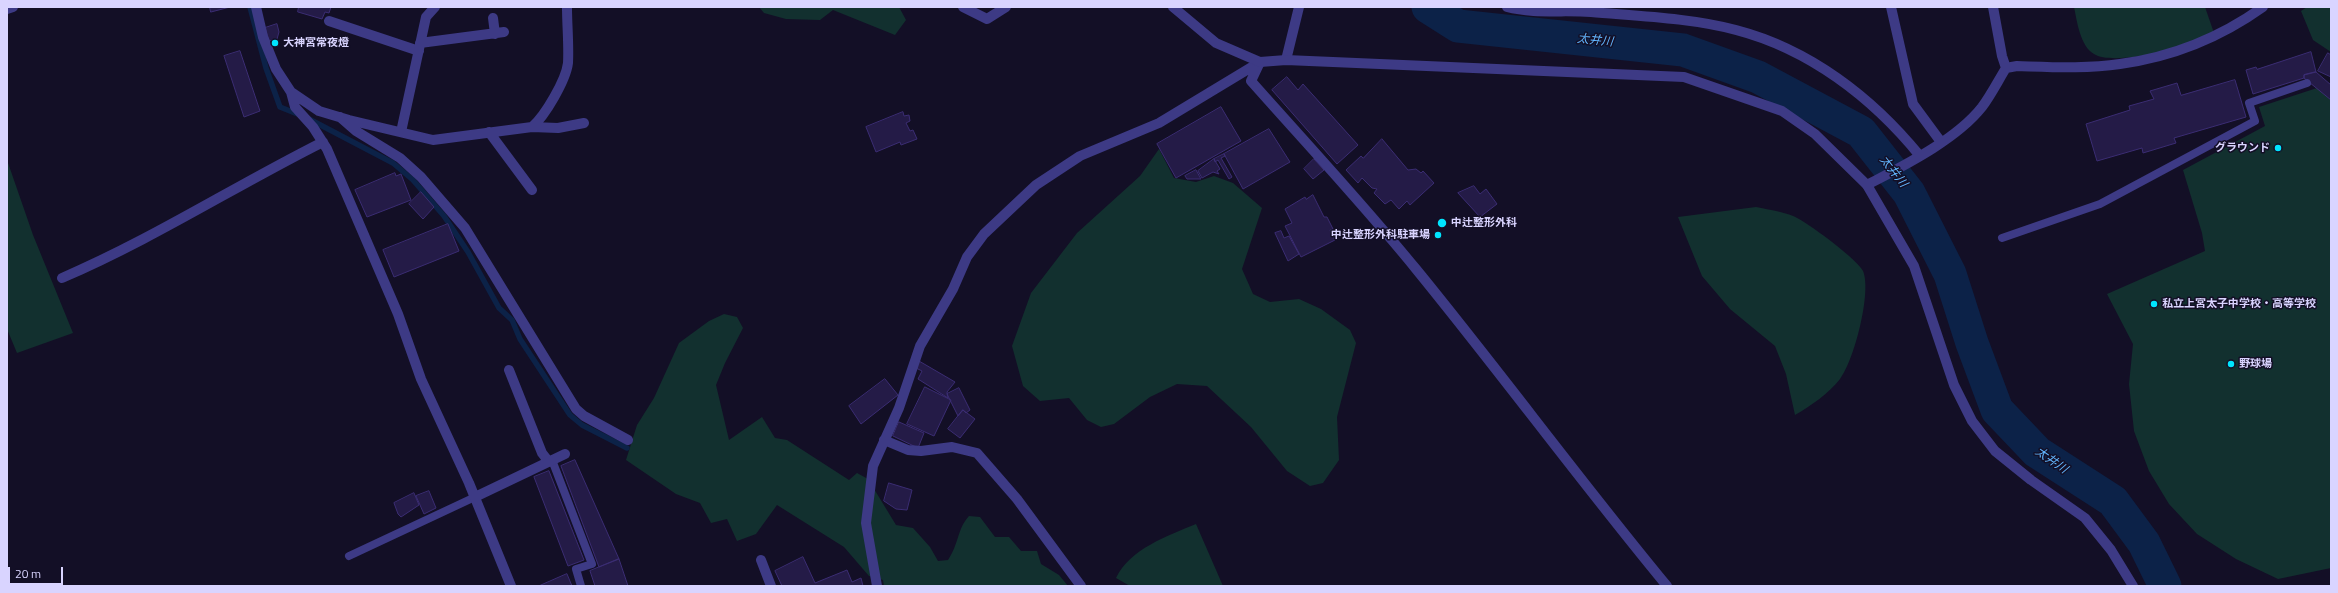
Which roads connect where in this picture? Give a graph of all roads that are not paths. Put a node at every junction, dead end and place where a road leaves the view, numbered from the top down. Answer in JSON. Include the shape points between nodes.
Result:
{"nodes":[{"id":1,"x":13,"y":7,"type":"edge"},
{"id":2,"x":256,"y":7,"type":"edge"},
{"id":3,"x":435,"y":7,"type":"edge"},
{"id":4,"x":567,"y":7,"type":"edge"},
{"id":5,"x":963,"y":7,"type":"edge"},
{"id":6,"x":1006,"y":7,"type":"edge"},
{"id":7,"x":1173,"y":7,"type":"edge"},
{"id":8,"x":1299,"y":7,"type":"edge"},
{"id":9,"x":1507,"y":7,"type":"edge"},
{"id":10,"x":1891,"y":7,"type":"edge"},
{"id":11,"x":1993,"y":7,"type":"edge"},
{"id":12,"x":2263,"y":7,"type":"edge"},
{"id":13,"x":7,"y":9,"type":"edge"},
{"id":14,"x":493,"y":18,"type":"dead end"},
{"id":15,"x":329,"y":21,"type":"dead end"},
{"id":16,"x":420,"y":47,"type":"junction"},
{"id":17,"x":1286,"y":60,"type":"junction"},
{"id":18,"x":1260,"y":62,"type":"junction"},
{"id":19,"x":2006,"y":68,"type":"junction"},
{"id":20,"x":2307,"y":83,"type":"dead end"},
{"id":21,"x":291,"y":92,"type":"junction"},
{"id":22,"x":340,"y":117,"type":"junction"},
{"id":23,"x":584,"y":123,"type":"dead end"},
{"id":24,"x":532,"y":127,"type":"junction"},
{"id":25,"x":401,"y":132,"type":"junction"},
{"id":26,"x":489,"y":132,"type":"junction"},
{"id":27,"x":323,"y":142,"type":"junction"},
{"id":28,"x":1941,"y":142,"type":"junction"},
{"id":29,"x":1918,"y":157,"type":"junction"},
{"id":30,"x":1870,"y":183,"type":"junction"},
{"id":31,"x":532,"y":190,"type":"dead end"},
{"id":32,"x":2002,"y":238,"type":"dead end"},
{"id":33,"x":62,"y":278,"type":"dead end"},
{"id":34,"x":509,"y":370,"type":"dead end"},
{"id":35,"x":628,"y":440,"type":"dead end"},
{"id":36,"x":884,"y":440,"type":"junction"},
{"id":37,"x":565,"y":454,"type":"dead end"},
{"id":38,"x":551,"y":461,"type":"junction"},
{"id":39,"x":475,"y":497,"type":"junction"},
{"id":40,"x":349,"y":556,"type":"dead end"},
{"id":41,"x":761,"y":560,"type":"dead end"},
{"id":42,"x":511,"y":586,"type":"edge"},
{"id":43,"x":581,"y":586,"type":"edge"},
{"id":44,"x":771,"y":586,"type":"edge"},
{"id":45,"x":877,"y":586,"type":"edge"},
{"id":46,"x":1082,"y":586,"type":"edge"},
{"id":47,"x":1667,"y":586,"type":"edge"},
{"id":48,"x":2133,"y":586,"type":"edge"}],
"edges":[{"from":1,"to":13,"type":"street"},
{"from":2,"to":21,"type":"street","via":[[263,37],[276,69]]},
{"from":3,"to":16,"type":"street","via":[[426,17]]},
{"from":4,"to":24,"type":"street","via":[[568,64],[544,114]]},
{"from":5,"to":6,"type":"street","via":[[987,18]]},
{"from":7,"to":18,"type":"street","via":[[1216,43]]},
{"from":8,"to":17,"type":"street"},
{"from":9,"to":29,"type":"street","via":[[1663,18],[1735,29],[1776,43],[1811,60],[1841,80],[1879,114]]},
{"from":10,"to":28,"type":"street","via":[[1913,104]]},
{"from":11,"to":19,"type":"street"},
{"from":12,"to":19,"type":"street","via":[[2222,32],[2165,56],[2120,64]]},
{"from":14,"to":16,"type":"street","via":[[500,33]]},
{"from":15,"to":16,"type":"street"},
{"from":16,"to":25,"type":"street"},
{"from":17,"to":18,"type":"street"},
{"from":17,"to":30,"type":"street","via":[[1684,78],[1782,111],[1816,134]]},
{"from":18,"to":36,"type":"street","via":[[1159,123],[1080,156],[1036,185],[984,234],[967,257],[953,289],[920,346],[899,408]]},
{"from":18,"to":47,"type":"street","via":[[1251,81],[1416,269],[1567,459],[1595,499]]},
{"from":19,"to":28,"type":"street","via":[[1981,108]]},
{"from":20,"to":32,"type":"lane","via":[[2249,103],[2254,121],[2100,204]]},
{"from":21,"to":22,"type":"street","via":[[319,110]]},
{"from":21,"to":27,"type":"street","via":[[295,107]]},
{"from":22,"to":25,"type":"street"},
{"from":22,"to":35,"type":"street","via":[[356,131],[400,158],[421,177],[465,228],[576,409]]},
{"from":23,"to":24,"type":"street","via":[[558,128]]},
{"from":24,"to":26,"type":"street"},
{"from":25,"to":26,"type":"street","via":[[433,140]]},
{"from":26,"to":31,"type":"street"},
{"from":27,"to":33,"type":"street","via":[[160,231]]},
{"from":27,"to":39,"type":"street","via":[[398,314],[421,379]]},
{"from":28,"to":29,"type":"street"},
{"from":29,"to":30,"type":"street"},
{"from":30,"to":48,"type":"street","via":[[1914,266],[1954,385],[1972,421],[1995,451],[2030,480],[2086,518],[2111,550]]},
{"from":34,"to":38,"type":"street","via":[[542,453]]},
{"from":36,"to":45,"type":"street","via":[[873,466],[866,523]]},
{"from":36,"to":46,"type":"street","via":[[908,450],[952,447],[977,453],[1016,499]]},
{"from":37,"to":38,"type":"street"},
{"from":38,"to":39,"type":"street"},
{"from":38,"to":43,"type":"lane","via":[[592,564],[576,569]]},
{"from":39,"to":40,"type":"lane"},
{"from":39,"to":42,"type":"street"},
{"from":41,"to":44,"type":"street"}]}
